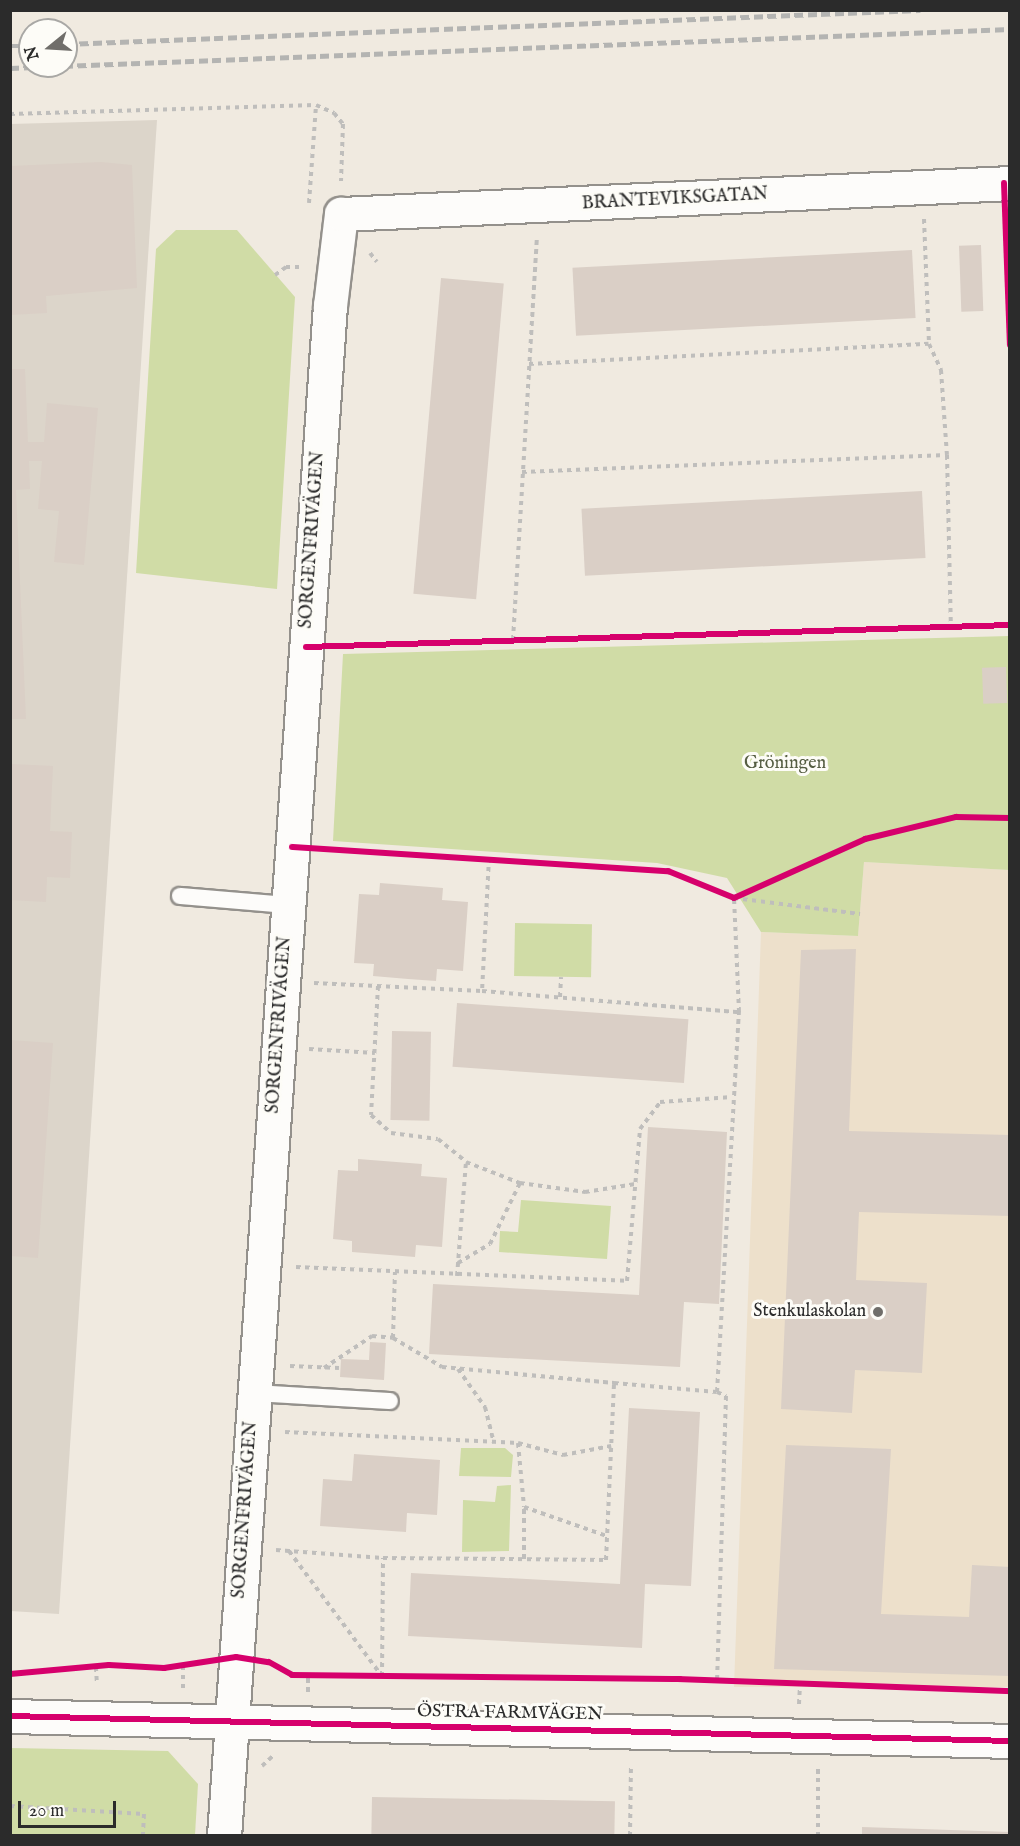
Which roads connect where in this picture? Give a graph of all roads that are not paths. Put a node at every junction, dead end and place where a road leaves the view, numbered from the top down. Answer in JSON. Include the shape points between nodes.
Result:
{"nodes":[{"id":1,"x":1010,"y":183,"type":"edge"},
{"id":2,"x":341,"y":214,"type":"joint"},
{"id":3,"x":180,"y":896,"type":"dead end"},
{"id":4,"x":288,"y":905,"type":"junction"},
{"id":5,"x":255,"y":1379,"type":"junction"},
{"id":6,"x":390,"y":1401,"type":"dead end"},
{"id":7,"x":10,"y":1716,"type":"edge"},
{"id":8,"x":231,"y":1722,"type":"junction"},
{"id":9,"x":1010,"y":1741,"type":"edge"},
{"id":10,"x":224,"y":1836,"type":"edge"}],
"edges":[{"from":1,"to":2,"type":"street","name":"BRANTEVIKSGATAN"},
{"from":2,"to":4,"type":"street","name":"SORGENFRIVÄGEN","via":[[330,306]]},
{"from":3,"to":4,"type":"lane"},
{"from":4,"to":5,"type":"street","name":"SORGENFRIVÄGEN"},
{"from":5,"to":6,"type":"lane"},
{"from":5,"to":8,"type":"street","name":"SORGENFRIVÄGEN"},
{"from":7,"to":8,"type":"street","name":"ÖSTRA FARMVÄGEN"},
{"from":8,"to":9,"type":"street","name":"ÖSTRA FARMVÄGEN"},
{"from":8,"to":10,"type":"street","name":"SORGENFRIVÄGEN"}]}
